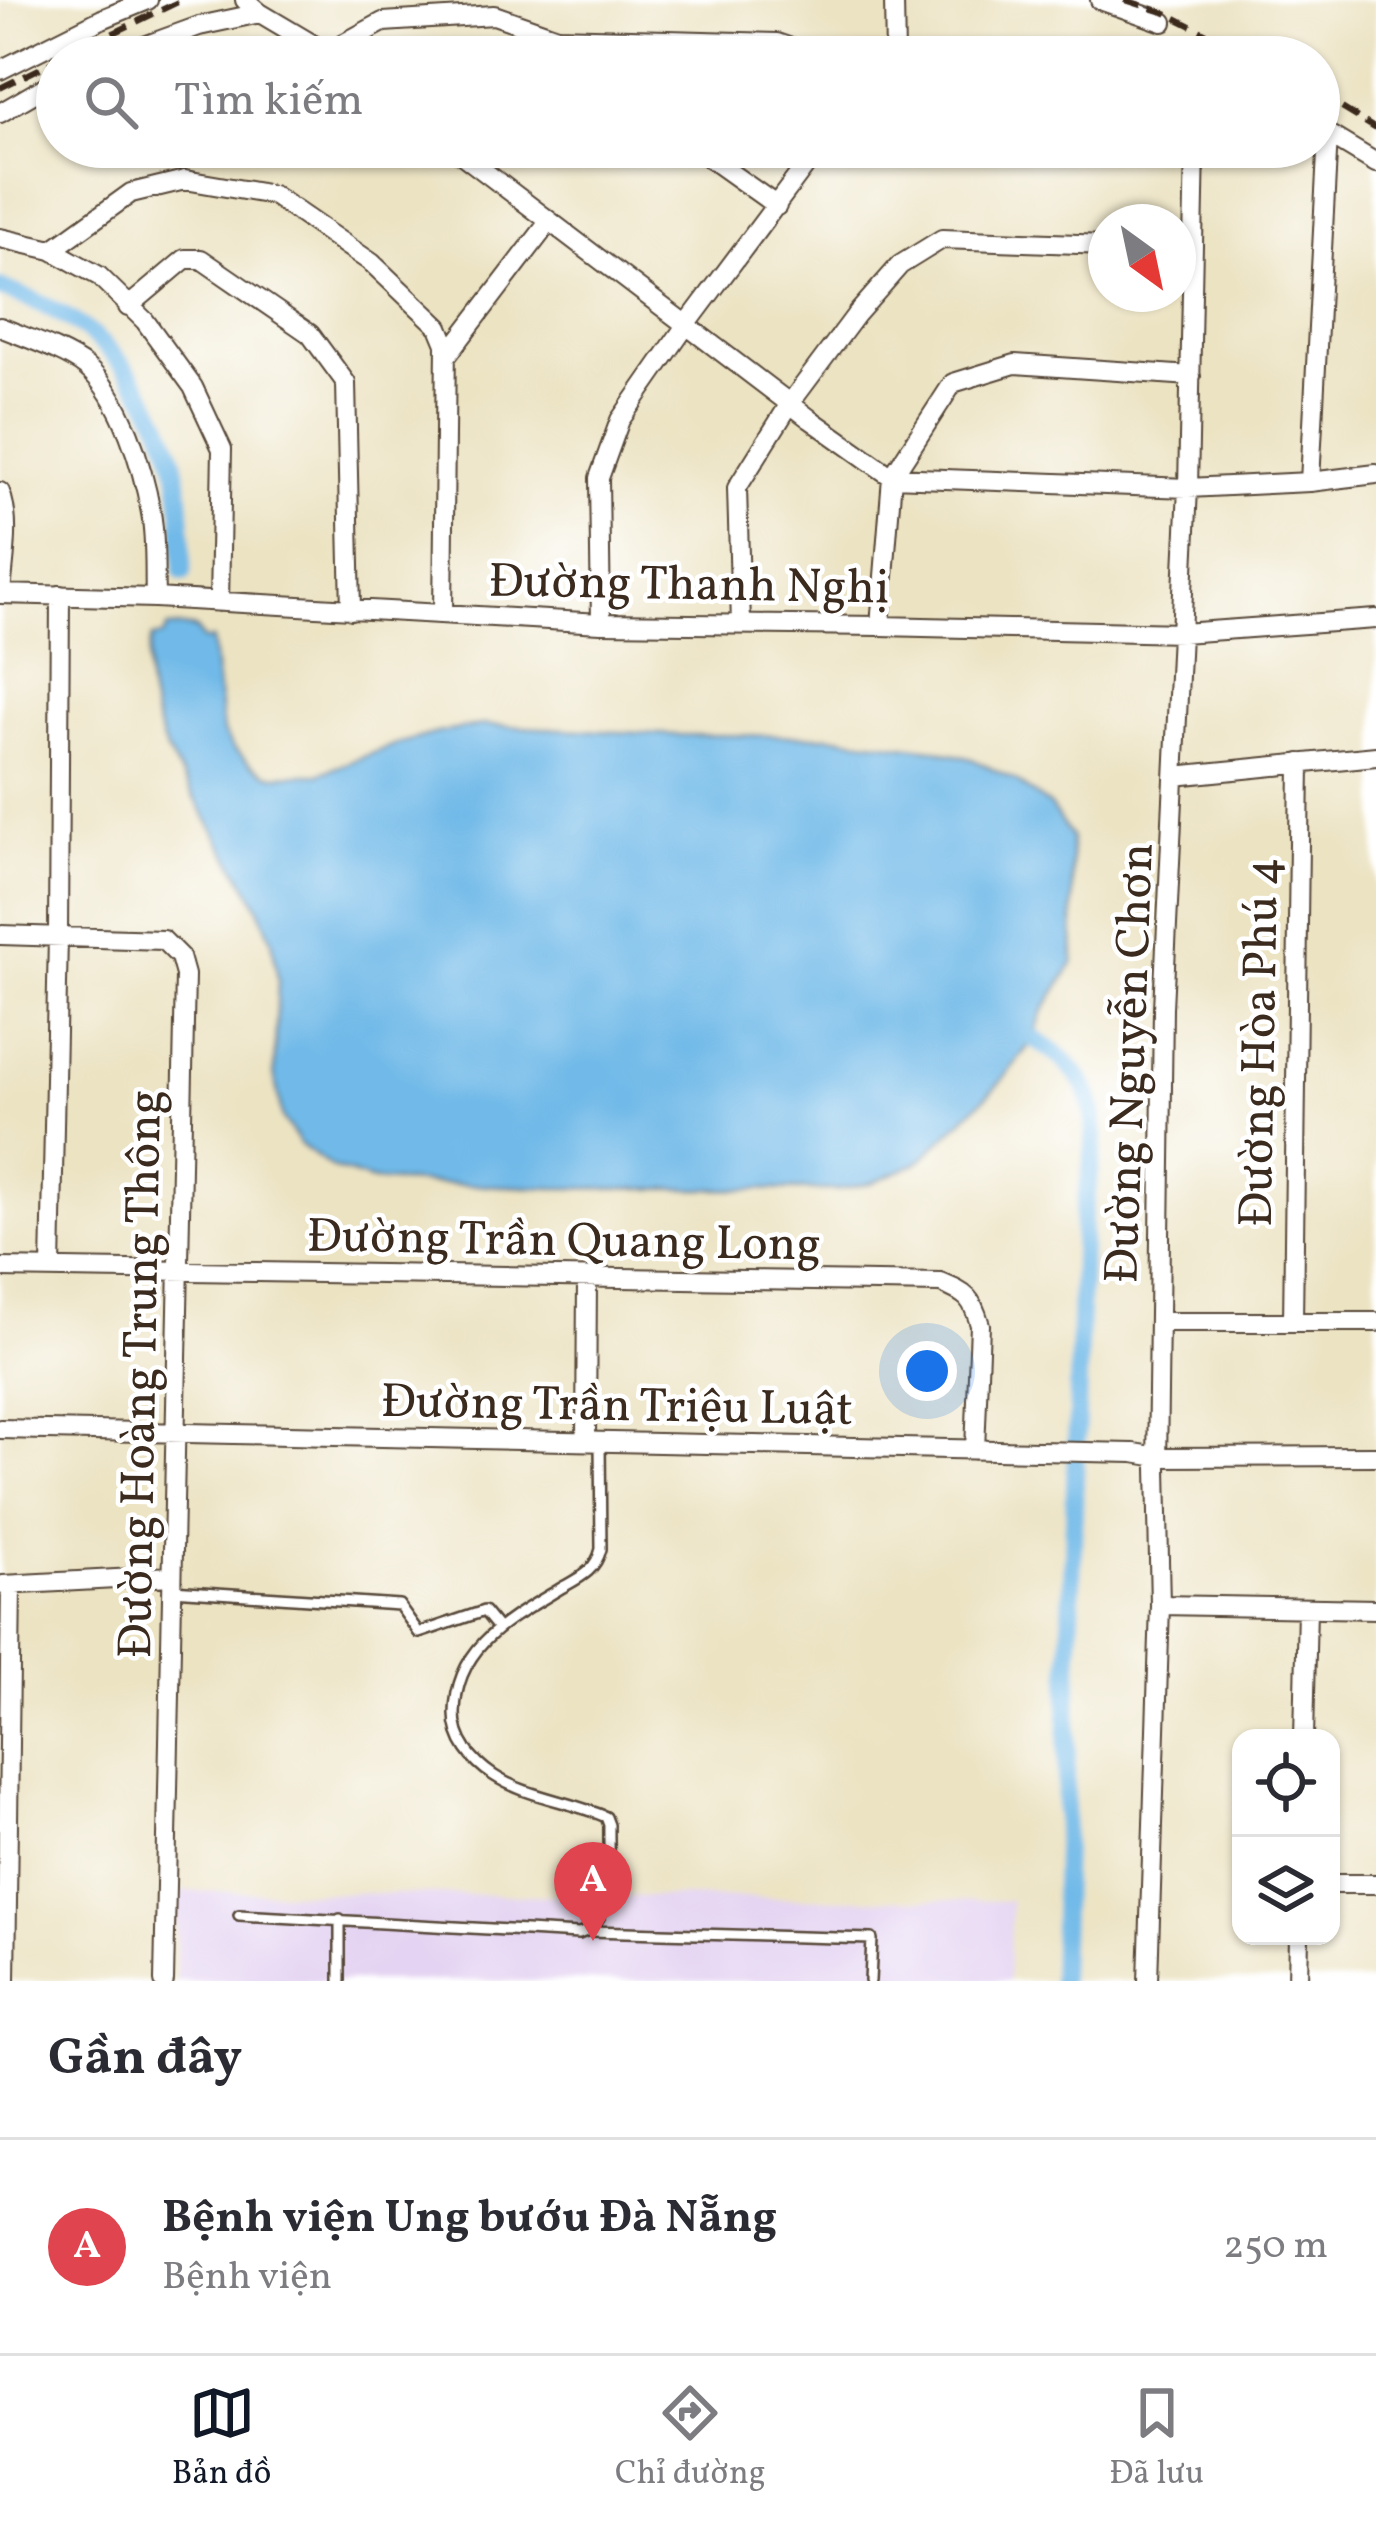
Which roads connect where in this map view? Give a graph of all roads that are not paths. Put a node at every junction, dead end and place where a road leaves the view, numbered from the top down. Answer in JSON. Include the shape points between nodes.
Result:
{"nodes":[{"id":1,"x":148,"y":0,"type":"edge"},
{"id":2,"x":894,"y":0,"type":"edge"},
{"id":3,"x":1100,"y":0,"type":"edge"},
{"id":4,"x":253,"y":7,"type":"edge"},
{"id":5,"x":1163,"y":22,"type":"dead end"},
{"id":6,"x":68,"y":36,"type":"edge"},
{"id":7,"x":172,"y":36,"type":"edge"},
{"id":8,"x":300,"y":36,"type":"edge"},
{"id":9,"x":360,"y":36,"type":"edge"},
{"id":10,"x":554,"y":36,"type":"edge"},
{"id":11,"x":895,"y":36,"type":"edge"},
{"id":12,"x":36,"y":52,"type":"edge"},
{"id":13,"x":0,"y":70,"type":"edge"},
{"id":14,"x":36,"y":92,"type":"edge"},
{"id":15,"x":0,"y":113,"type":"edge"},
{"id":16,"x":1340,"y":143,"type":"edge"},
{"id":17,"x":1376,"y":163,"type":"edge"},
{"id":18,"x":479,"y":168,"type":"edge"},
{"id":19,"x":724,"y":168,"type":"edge"},
{"id":20,"x":804,"y":168,"type":"edge"},
{"id":21,"x":1194,"y":168,"type":"edge"},
{"id":22,"x":1322,"y":168,"type":"edge"},
{"id":23,"x":1190,"y":204,"type":"edge"},
{"id":24,"x":777,"y":206,"type":"junction"},
{"id":25,"x":549,"y":222,"type":"junction"},
{"id":26,"x":0,"y":238,"type":"edge"},
{"id":27,"x":1088,"y":244,"type":"edge"},
{"id":28,"x":52,"y":250,"type":"junction"},
{"id":29,"x":128,"y":307,"type":"junction"},
{"id":30,"x":1188,"y":312,"type":"edge"},
{"id":31,"x":687,"y":324,"type":"junction"},
{"id":32,"x":0,"y":327,"type":"edge"},
{"id":33,"x":446,"y":357,"type":"junction"},
{"id":34,"x":1191,"y":376,"type":"junction"},
{"id":35,"x":790,"y":402,"type":"junction"},
{"id":36,"x":1376,"y":474,"type":"edge"},
{"id":37,"x":892,"y":477,"type":"junction"},
{"id":38,"x":1310,"y":482,"type":"junction"},
{"id":39,"x":1188,"y":488,"type":"junction"},
{"id":40,"x":0,"y":492,"type":"edge"},
{"id":41,"x":1,"y":594,"type":"edge"},
{"id":42,"x":60,"y":596,"type":"junction"},
{"id":43,"x":155,"y":598,"type":"junction"},
{"id":44,"x":218,"y":602,"type":"junction"},
{"id":45,"x":351,"y":610,"type":"junction"},
{"id":46,"x":443,"y":614,"type":"junction"},
{"id":47,"x":1376,"y":619,"type":"edge"},
{"id":48,"x":602,"y":623,"type":"junction"},
{"id":49,"x":741,"y":625,"type":"junction"},
{"id":50,"x":880,"y":626,"type":"junction"},
{"id":51,"x":1182,"y":633,"type":"junction"},
{"id":52,"x":1376,"y":756,"type":"edge"},
{"id":53,"x":1300,"y":764,"type":"junction"},
{"id":54,"x":1175,"y":776,"type":"junction"},
{"id":55,"x":0,"y":935,"type":"edge"},
{"id":56,"x":58,"y":937,"type":"junction"},
{"id":57,"x":0,"y":1268,"type":"edge"},
{"id":58,"x":51,"y":1269,"type":"junction"},
{"id":59,"x":178,"y":1271,"type":"junction"},
{"id":60,"x":587,"y":1278,"type":"junction"},
{"id":61,"x":1160,"y":1322,"type":"junction"},
{"id":62,"x":1293,"y":1322,"type":"junction"},
{"id":63,"x":1376,"y":1322,"type":"edge"},
{"id":64,"x":0,"y":1429,"type":"edge"},
{"id":65,"x":176,"y":1432,"type":"junction"},
{"id":66,"x":593,"y":1441,"type":"junction"},
{"id":67,"x":975,"y":1450,"type":"junction"},
{"id":68,"x":1158,"y":1456,"type":"junction"},
{"id":69,"x":1376,"y":1456,"type":"edge"},
{"id":70,"x":172,"y":1583,"type":"junction"},
{"id":71,"x":6,"y":1585,"type":"edge"},
{"id":72,"x":1160,"y":1605,"type":"junction"},
{"id":73,"x":1306,"y":1608,"type":"junction"},
{"id":74,"x":1376,"y":1609,"type":"edge"},
{"id":75,"x":497,"y":1627,"type":"junction"},
{"id":76,"x":1304,"y":1729,"type":"edge"},
{"id":77,"x":5,"y":1731,"type":"edge"},
{"id":78,"x":1340,"y":1884,"type":"edge"},
{"id":79,"x":1376,"y":1884,"type":"edge"},
{"id":80,"x":238,"y":1915,"type":"dead end"},
{"id":81,"x":340,"y":1919,"type":"junction"},
{"id":82,"x":590,"y":1931,"type":"junction"},
{"id":83,"x":1299,"y":1945,"type":"edge"},
{"id":84,"x":6,"y":1981,"type":"edge"},
{"id":85,"x":164,"y":1981,"type":"edge"},
{"id":86,"x":340,"y":1981,"type":"edge"},
{"id":87,"x":870,"y":1981,"type":"edge"},
{"id":88,"x":1148,"y":1981,"type":"edge"},
{"id":89,"x":1298,"y":1981,"type":"edge"}],
"edges":[{"from":1,"to":6,"type":"street"},
{"from":2,"to":11,"type":"street"},
{"from":3,"to":5,"type":"street"},
{"from":4,"to":7,"type":"street"},
{"from":4,"to":8,"type":"street"},
{"from":9,"to":10,"type":"street","via":[[382,22],[494,15]]},
{"from":12,"to":13,"type":"street"},
{"from":14,"to":15,"type":"street"},
{"from":16,"to":17,"type":"street"},
{"from":18,"to":25,"type":"street"},
{"from":19,"to":24,"type":"street"},
{"from":20,"to":24,"type":"street"},
{"from":21,"to":23,"type":"street","name":"Đường Nguyễn Chơn"},
{"from":22,"to":38,"type":"street"},
{"from":24,"to":31,"type":"street"},
{"from":25,"to":31,"type":"street"},
{"from":25,"to":33,"type":"street"},
{"from":26,"to":28,"type":"street"},
{"from":27,"to":35,"type":"street","via":[[942,239],[900,265]]},
{"from":28,"to":29,"type":"street","via":[[98,276]]},
{"from":28,"to":33,"type":"street","via":[[131,193],[185,180],[273,195],[412,299],[439,327]]},
{"from":29,"to":44,"type":"street","via":[[193,388],[222,449]]},
{"from":29,"to":45,"type":"street","via":[[185,259],[201,259],[328,355],[346,382]]},
{"from":30,"to":34,"type":"street","name":"Đường Nguyễn Chơn"},
{"from":31,"to":35,"type":"street"},
{"from":31,"to":48,"type":"street","via":[[620,420],[598,478]]},
{"from":32,"to":43,"type":"street","via":[[86,367],[106,391],[131,437],[152,515]]},
{"from":33,"to":46,"type":"street"},
{"from":34,"to":37,"type":"street","via":[[1015,364],[953,383]]},
{"from":34,"to":39,"type":"street","name":"Đường Nguyễn Chơn"},
{"from":35,"to":37,"type":"street"},
{"from":35,"to":49,"type":"street","via":[[737,488]]},
{"from":36,"to":38,"type":"street"},
{"from":37,"to":39,"type":"street"},
{"from":37,"to":50,"type":"street"},
{"from":38,"to":39,"type":"street"},
{"from":39,"to":51,"type":"street","name":"Đường Nguyễn Chơn"},
{"from":40,"to":41,"type":"street"},
{"from":41,"to":42,"type":"street","name":"Đường Thanh Nghị"},
{"from":42,"to":43,"type":"street","name":"Đường Thanh Nghị"},
{"from":42,"to":56,"type":"street"},
{"from":43,"to":44,"type":"street","name":"Đường Thanh Nghị"},
{"from":44,"to":45,"type":"street","name":"Đường Thanh Nghị"},
{"from":45,"to":46,"type":"street","name":"Đường Thanh Nghị"},
{"from":46,"to":48,"type":"street","name":"Đường Thanh Nghị"},
{"from":47,"to":51,"type":"street","name":"Đường Thanh Nghị"},
{"from":48,"to":49,"type":"street","name":"Đường Thanh Nghị"},
{"from":49,"to":50,"type":"street","name":"Đường Thanh Nghị"},
{"from":50,"to":51,"type":"street","name":"Đường Thanh Nghị"},
{"from":51,"to":54,"type":"street","name":"Đường Nguyễn Chơn"},
{"from":52,"to":53,"type":"street"},
{"from":53,"to":54,"type":"street"},
{"from":53,"to":62,"type":"street","name":"Đường Hòa Phú 4"},
{"from":54,"to":61,"type":"street","name":"Đường Nguyễn Chơn"},
{"from":55,"to":56,"type":"street","name":"Đường Hoàng Trung Thông"},
{"from":56,"to":58,"type":"street"},
{"from":56,"to":59,"type":"street","name":"Đường Hoàng Trung Thông","via":[[164,940],[180,957]]},
{"from":57,"to":58,"type":"street","name":"Đường Trần Quang Long"},
{"from":58,"to":59,"type":"street","name":"Đường Trần Quang Long"},
{"from":59,"to":60,"type":"street","name":"Đường Trần Quang Long"},
{"from":59,"to":65,"type":"street","name":"Đường Hoàng Trung Thông"},
{"from":60,"to":66,"type":"street"},
{"from":60,"to":67,"type":"street","name":"Đường Trần Quang Long","via":[[940,1283],[965,1293],[980,1325]]},
{"from":61,"to":62,"type":"street"},
{"from":61,"to":68,"type":"street","name":"Đường Nguyễn Chơn"},
{"from":62,"to":63,"type":"street"},
{"from":64,"to":65,"type":"street","name":"Đường Trần Triệu Luật"},
{"from":65,"to":66,"type":"street","name":"Đường Trần Triệu Luật"},
{"from":65,"to":70,"type":"street","name":"Đường Hoàng Trung Thông"},
{"from":66,"to":67,"type":"street","name":"Đường Trần Triệu Luật"},
{"from":66,"to":75,"type":"lane","via":[[599,1560]]},
{"from":67,"to":68,"type":"street","name":"Đường Trần Triệu Luật"},
{"from":68,"to":69,"type":"street","name":"Đường Trần Triệu Luật"},
{"from":68,"to":72,"type":"street","name":"Đường Nguyễn Chơn"},
{"from":70,"to":71,"type":"street"},
{"from":70,"to":75,"type":"lane","via":[[398,1605],[419,1633],[484,1611]]},
{"from":70,"to":85,"type":"street","name":"Đường Hoàng Trung Thông"},
{"from":71,"to":77,"type":"street"},
{"from":72,"to":73,"type":"street"},
{"from":72,"to":88,"type":"street","name":"Đường Nguyễn Chơn"},
{"from":73,"to":74,"type":"street"},
{"from":73,"to":76,"type":"street"},
{"from":75,"to":82,"type":"lane","via":[[462,1676],[455,1724],[477,1763],[497,1778],[608,1821],[606,1902]]},
{"from":77,"to":84,"type":"street"},
{"from":78,"to":79,"type":"street"},
{"from":80,"to":81,"type":"lane"},
{"from":81,"to":82,"type":"lane"},
{"from":81,"to":86,"type":"lane"},
{"from":82,"to":87,"type":"lane","via":[[872,1939]]},
{"from":83,"to":89,"type":"street"}]}
